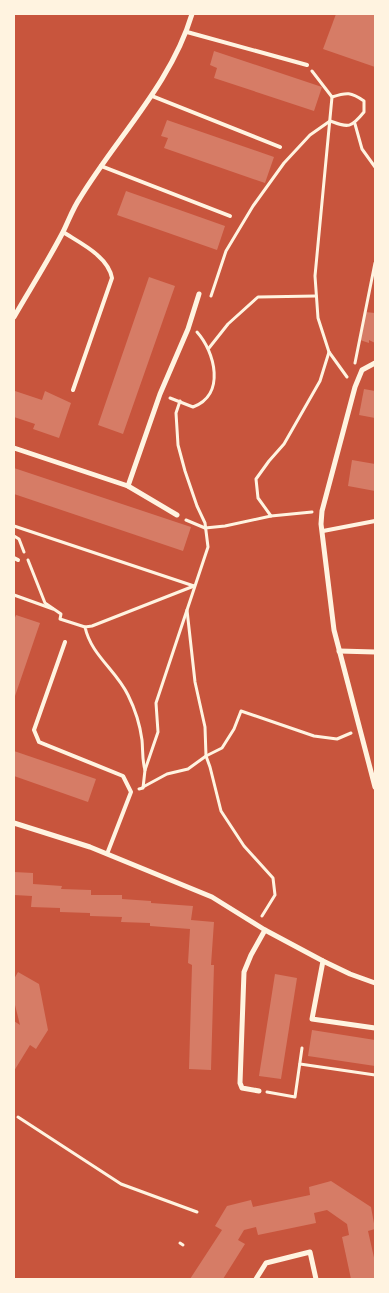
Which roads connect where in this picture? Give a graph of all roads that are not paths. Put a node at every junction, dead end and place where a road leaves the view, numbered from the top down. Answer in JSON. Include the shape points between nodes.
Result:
{"nodes":[{"id":1,"x":192,"y":14,"type":"edge"},
{"id":2,"x":187,"y":32,"type":"junction"},
{"id":3,"x":307,"y":65,"type":"road end"},
{"id":4,"x":152,"y":96,"type":"junction"},
{"id":5,"x":280,"y":147,"type":"dead end"},
{"id":6,"x":101,"y":166,"type":"junction"},
{"id":7,"x":230,"y":216,"type":"dead end"},
{"id":8,"x":63,"y":232,"type":"junction"},
{"id":9,"x":199,"y":294,"type":"dead end"},
{"id":10,"x":14,"y":317,"type":"edge"},
{"id":11,"x":375,"y":363,"type":"edge"},
{"id":12,"x":73,"y":390,"type":"dead end"},
{"id":13,"x":14,"y":448,"type":"edge"},
{"id":14,"x":128,"y":486,"type":"junction"},
{"id":15,"x":177,"y":514,"type":"road end"},
{"id":16,"x":375,"y":521,"type":"edge"},
{"id":17,"x":322,"y":531,"type":"junction"},
{"id":18,"x":65,"y":642,"type":"dead end"},
{"id":19,"x":339,"y":651,"type":"junction"},
{"id":20,"x":375,"y":652,"type":"edge"},
{"id":21,"x":375,"y":787,"type":"edge"},
{"id":22,"x":14,"y":823,"type":"edge"},
{"id":23,"x":107,"y":854,"type":"junction"},
{"id":24,"x":265,"y":930,"type":"junction"},
{"id":25,"x":323,"y":961,"type":"junction"},
{"id":26,"x":375,"y":983,"type":"edge"},
{"id":27,"x":375,"y":1028,"type":"edge"},
{"id":28,"x":259,"y":1091,"type":"road end"},
{"id":29,"x":256,"y":1279,"type":"edge"},
{"id":30,"x":316,"y":1279,"type":"edge"}],
"edges":[{"from":1,"to":2,"type":"street"},
{"from":2,"to":3,"type":"lane"},
{"from":2,"to":4,"type":"street"},
{"from":4,"to":5,"type":"lane"},
{"from":4,"to":6,"type":"street"},
{"from":6,"to":7,"type":"lane"},
{"from":6,"to":8,"type":"street","via":[[79,199]]},
{"from":8,"to":10,"type":"street"},
{"from":8,"to":12,"type":"lane","via":[[99,257],[108,266],[112,278]]},
{"from":9,"to":14,"type":"street"},
{"from":11,"to":17,"type":"street","via":[[362,370],[355,387],[322,511]]},
{"from":13,"to":14,"type":"street"},
{"from":14,"to":15,"type":"street"},
{"from":16,"to":17,"type":"lane"},
{"from":17,"to":19,"type":"street"},
{"from":18,"to":23,"type":"lane","via":[[34,730],[39,742],[123,776],[131,792]]},
{"from":19,"to":20,"type":"street"},
{"from":19,"to":21,"type":"street"},
{"from":22,"to":23,"type":"street"},
{"from":23,"to":24,"type":"street","via":[[212,897]]},
{"from":24,"to":25,"type":"street"},
{"from":24,"to":28,"type":"street","via":[[244,972],[240,1074],[242,1088]]},
{"from":25,"to":26,"type":"street"},
{"from":25,"to":27,"type":"street","via":[[312,1019]]},
{"from":29,"to":30,"type":"street","via":[[266,1263],[310,1252]]}]}
